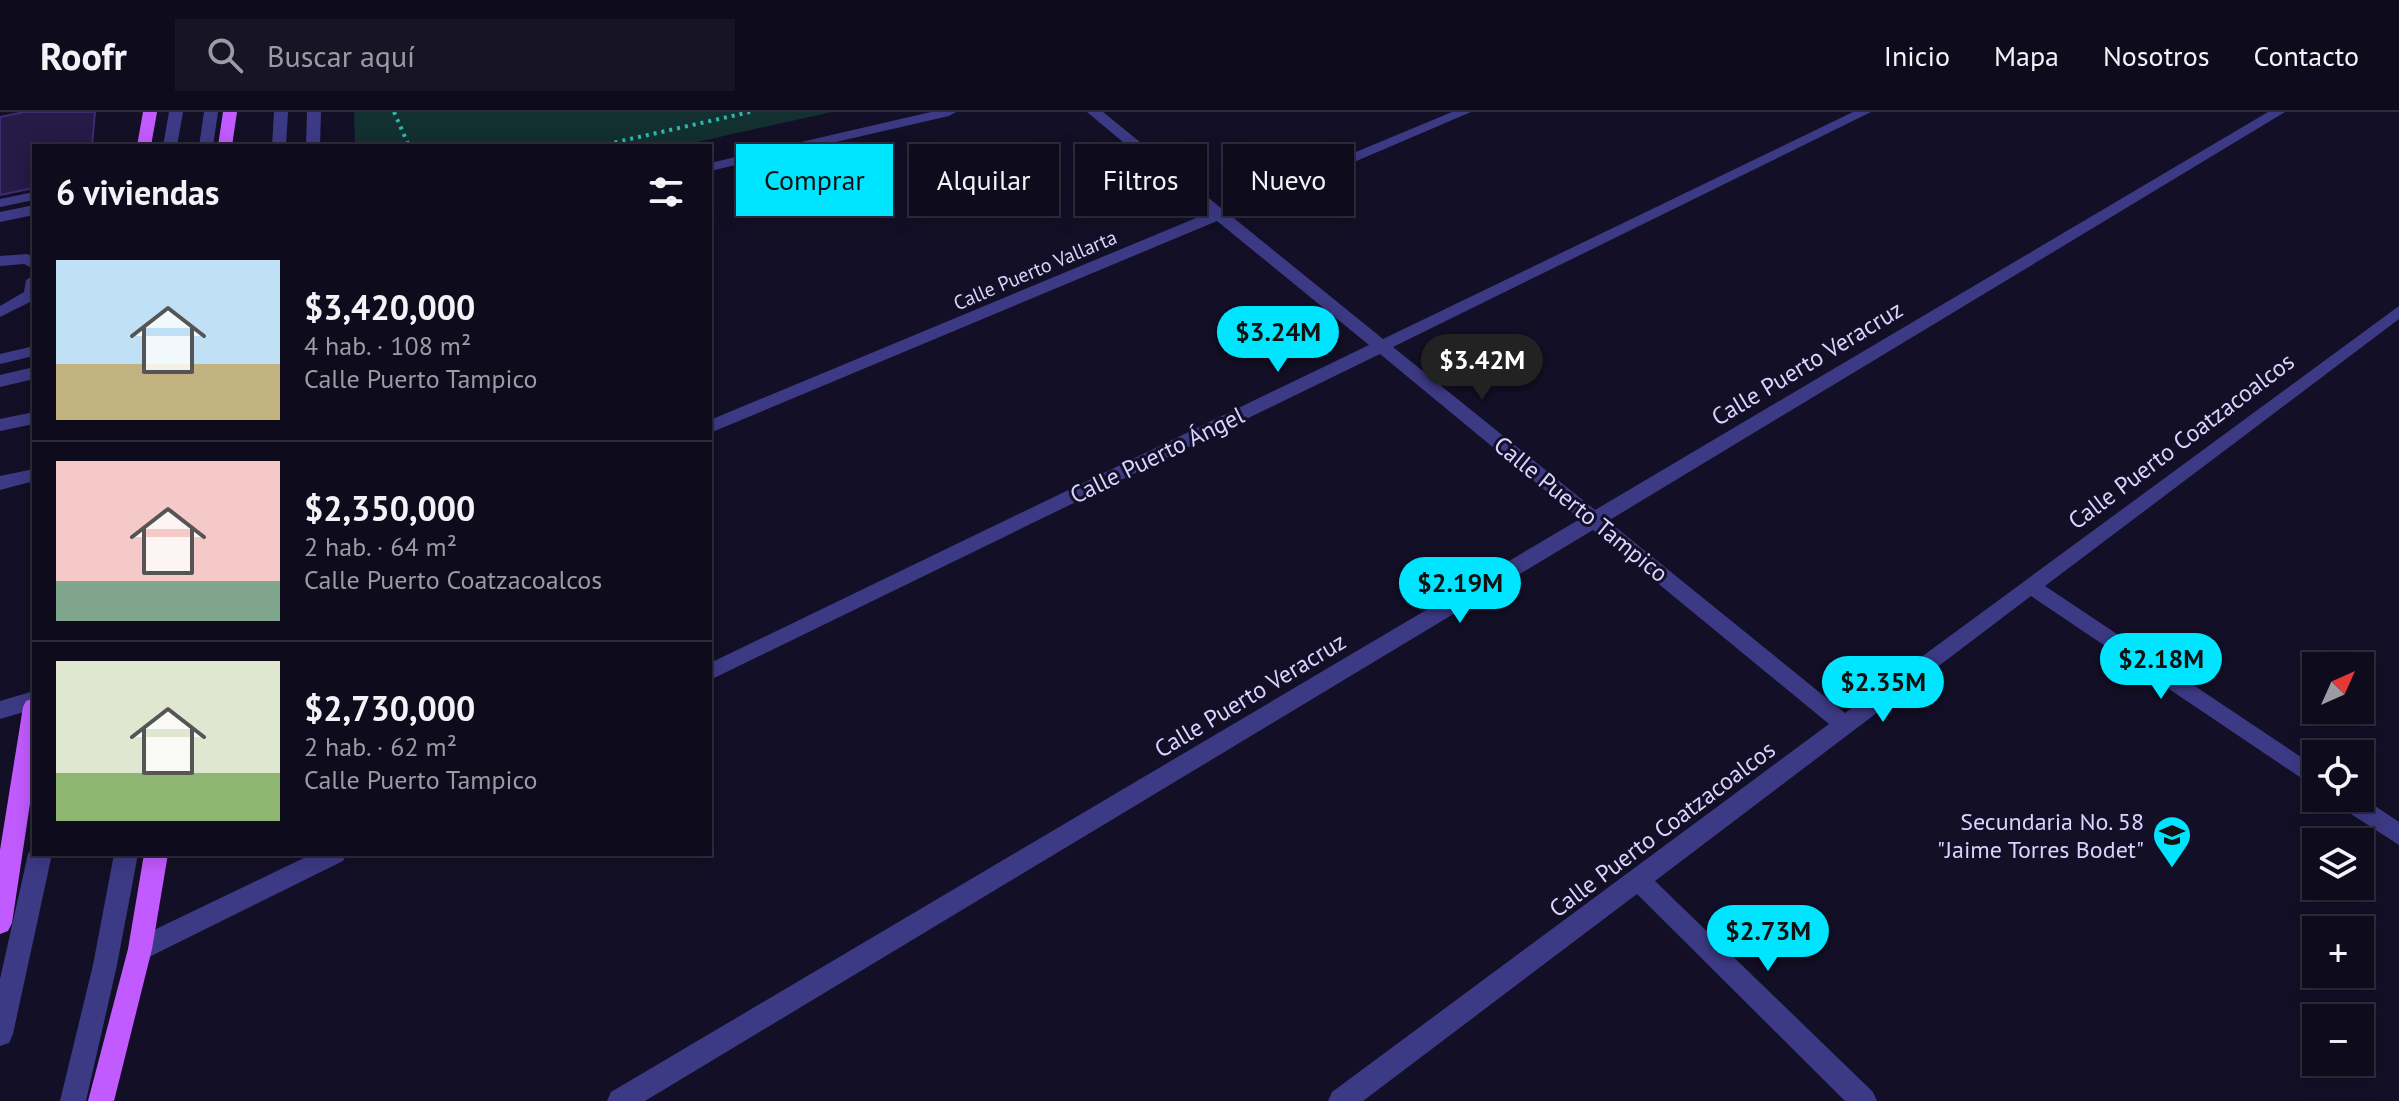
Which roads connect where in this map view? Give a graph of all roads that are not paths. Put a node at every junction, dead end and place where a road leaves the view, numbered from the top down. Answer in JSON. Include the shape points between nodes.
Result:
{"nodes":[{"id":1,"x":150,"y":112,"type":"edge"},
{"id":2,"x":176,"y":112,"type":"edge"},
{"id":3,"x":211,"y":112,"type":"edge"},
{"id":4,"x":230,"y":112,"type":"edge"},
{"id":5,"x":281,"y":112,"type":"edge"},
{"id":6,"x":314,"y":112,"type":"edge"},
{"id":7,"x":949,"y":112,"type":"edge"},
{"id":8,"x":1094,"y":112,"type":"edge"},
{"id":9,"x":1464,"y":112,"type":"edge"},
{"id":10,"x":1864,"y":112,"type":"edge"},
{"id":11,"x":2278,"y":112,"type":"edge"},
{"id":12,"x":144,"y":144,"type":"edge"},
{"id":13,"x":170,"y":144,"type":"edge"},
{"id":14,"x":206,"y":144,"type":"edge"},
{"id":15,"x":225,"y":144,"type":"edge"},
{"id":16,"x":279,"y":144,"type":"edge"},
{"id":17,"x":313,"y":144,"type":"edge"},
{"id":18,"x":712,"y":167,"type":"edge"},
{"id":19,"x":32,"y":196,"type":"edge"},
{"id":20,"x":0,"y":203,"type":"edge"},
{"id":21,"x":32,"y":210,"type":"edge"},
{"id":22,"x":1219,"y":214,"type":"junction"},
{"id":23,"x":0,"y":217,"type":"edge"},
{"id":24,"x":0,"y":261,"type":"edge"},
{"id":25,"x":32,"y":263,"type":"edge"},
{"id":26,"x":32,"y":294,"type":"edge"},
{"id":27,"x":2399,"y":311,"type":"edge"},
{"id":28,"x":0,"y":312,"type":"edge"},
{"id":29,"x":1381,"y":346,"type":"junction"},
{"id":30,"x":32,"y":351,"type":"edge"},
{"id":31,"x":0,"y":359,"type":"edge"},
{"id":32,"x":32,"y":373,"type":"edge"},
{"id":33,"x":0,"y":381,"type":"edge"},
{"id":34,"x":32,"y":418,"type":"edge"},
{"id":35,"x":0,"y":425,"type":"edge"},
{"id":36,"x":712,"y":426,"type":"edge"},
{"id":37,"x":32,"y":475,"type":"edge"},
{"id":38,"x":0,"y":483,"type":"edge"},
{"id":39,"x":1594,"y":520,"type":"junction"},
{"id":40,"x":2031,"y":586,"type":"junction"},
{"id":41,"x":712,"y":671,"type":"edge"},
{"id":42,"x":32,"y":701,"type":"edge"},
{"id":43,"x":0,"y":710,"type":"edge"},
{"id":44,"x":32,"y":720,"type":"edge"},
{"id":45,"x":1845,"y":725,"type":"junction"},
{"id":46,"x":2302,"y":770,"type":"edge"},
{"id":47,"x":2365,"y":812,"type":"edge"},
{"id":48,"x":2399,"y":835,"type":"edge"},
{"id":49,"x":40,"y":856,"type":"edge"},
{"id":50,"x":126,"y":856,"type":"edge"},
{"id":51,"x":156,"y":856,"type":"edge"},
{"id":52,"x":331,"y":856,"type":"edge"},
{"id":53,"x":1638,"y":880,"type":"junction"},
{"id":54,"x":0,"y":923,"type":"edge"},
{"id":55,"x":140,"y":949,"type":"junction"},
{"id":56,"x":0,"y":1034,"type":"edge"},
{"id":57,"x":73,"y":1101,"type":"edge"},
{"id":58,"x":101,"y":1101,"type":"edge"},
{"id":59,"x":620,"y":1101,"type":"edge"},
{"id":60,"x":1341,"y":1101,"type":"edge"},
{"id":61,"x":1864,"y":1101,"type":"edge"}],
"edges":[{"from":1,"to":12,"type":"main road"},
{"from":2,"to":13,"type":"street"},
{"from":3,"to":14,"type":"street"},
{"from":4,"to":15,"type":"main road"},
{"from":5,"to":16,"type":"street"},
{"from":6,"to":17,"type":"street"},
{"from":7,"to":18,"type":"street"},
{"from":8,"to":22,"type":"street","name":"Calle Puerto Tampico"},
{"from":9,"to":22,"type":"street","name":"Calle Puerto Vallarta"},
{"from":10,"to":29,"type":"street","name":"Calle Puerto Ángel"},
{"from":11,"to":39,"type":"street","name":"Calle Puerto Veracruz"},
{"from":19,"to":20,"type":"street"},
{"from":21,"to":23,"type":"street"},
{"from":22,"to":29,"type":"street","name":"Calle Puerto Tampico"},
{"from":22,"to":36,"type":"street","name":"Calle Puerto Vallarta"},
{"from":24,"to":25,"type":"street"},
{"from":26,"to":28,"type":"street"},
{"from":27,"to":40,"type":"street","name":"Calle Puerto Coatzacoalcos"},
{"from":29,"to":39,"type":"street","name":"Calle Puerto Tampico"},
{"from":29,"to":41,"type":"street","name":"Calle Puerto Ángel"},
{"from":30,"to":31,"type":"street"},
{"from":32,"to":33,"type":"street"},
{"from":34,"to":35,"type":"street"},
{"from":37,"to":38,"type":"street"},
{"from":39,"to":45,"type":"street","name":"Calle Puerto Tampico"},
{"from":39,"to":59,"type":"street","name":"Calle Puerto Veracruz"},
{"from":40,"to":45,"type":"street","name":"Calle Puerto Coatzacoalcos"},
{"from":40,"to":46,"type":"street"},
{"from":42,"to":43,"type":"street"},
{"from":44,"to":54,"type":"main road"},
{"from":45,"to":53,"type":"street","name":"Calle Puerto Coatzacoalcos"},
{"from":47,"to":48,"type":"street"},
{"from":49,"to":56,"type":"street"},
{"from":50,"to":57,"type":"street"},
{"from":51,"to":55,"type":"main road"},
{"from":52,"to":55,"type":"street"},
{"from":53,"to":60,"type":"street","name":"Calle Puerto Coatzacoalcos"},
{"from":53,"to":61,"type":"street"},
{"from":55,"to":58,"type":"main road"}]}
